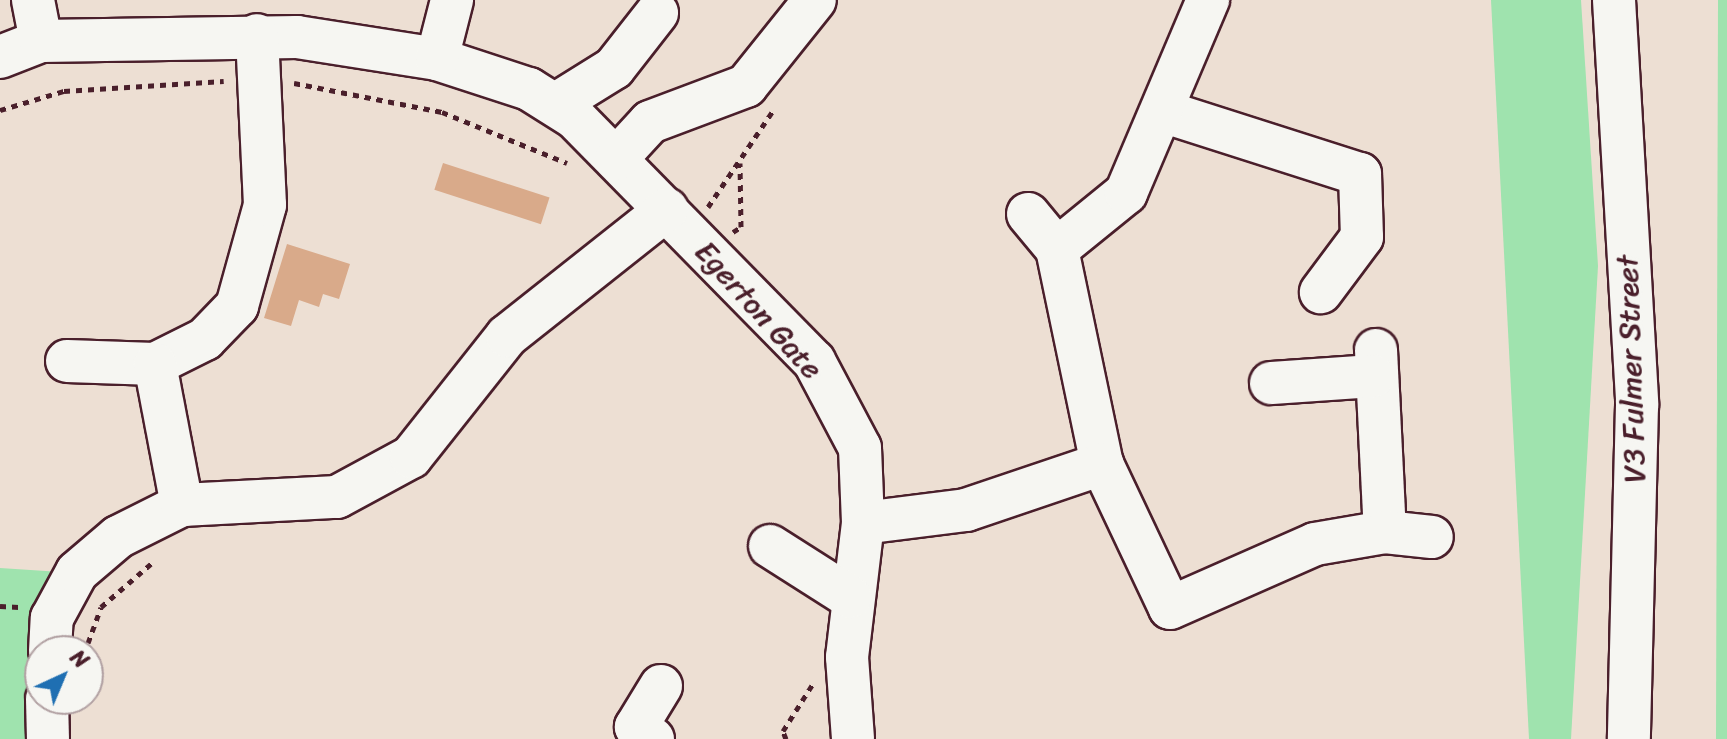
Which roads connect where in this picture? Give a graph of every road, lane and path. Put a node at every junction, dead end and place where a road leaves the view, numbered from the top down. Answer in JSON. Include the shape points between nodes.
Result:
{"nodes":[{"id":1,"x":33,"y":0,"type":"edge"},
{"id":2,"x":452,"y":0,"type":"edge"},
{"id":3,"x":815,"y":0,"type":"edge"},
{"id":4,"x":1208,"y":0,"type":"edge"},
{"id":5,"x":1614,"y":0,"type":"edge"},
{"id":6,"x":657,"y":13,"type":"dead end"},
{"id":7,"x":245,"y":23,"type":"edge"},
{"id":8,"x":41,"y":41,"type":"junction"},
{"id":9,"x":0,"y":57,"type":"edge"},
{"id":10,"x":437,"y":59,"type":"junction"},
{"id":11,"x":556,"y":104,"type":"junction"},
{"id":12,"x":1162,"y":111,"type":"junction"},
{"id":13,"x":616,"y":159,"type":"junction"},
{"id":14,"x":740,"y":162,"type":"dead end"},
{"id":15,"x":667,"y":209,"type":"junction"},
{"id":16,"x":1028,"y":214,"type":"dead end"},
{"id":17,"x":720,"y":240,"type":"dead end"},
{"id":18,"x":1057,"y":249,"type":"junction"},
{"id":19,"x":1321,"y":292,"type":"dead end"},
{"id":20,"x":67,"y":361,"type":"dead end"},
{"id":21,"x":155,"y":364,"type":"junction"},
{"id":22,"x":1271,"y":383,"type":"dead end"},
{"id":23,"x":1102,"y":464,"type":"junction"},
{"id":24,"x":182,"y":505,"type":"junction"},
{"id":25,"x":863,"y":523,"type":"junction"},
{"id":26,"x":1385,"y":532,"type":"junction"},
{"id":27,"x":1432,"y":537,"type":"dead end"},
{"id":28,"x":770,"y":546,"type":"dead end"},
{"id":29,"x":850,"y":597,"type":"junction"},
{"id":30,"x":51,"y":635,"type":"edge"},
{"id":31,"x":661,"y":686,"type":"dead end"},
{"id":32,"x":47,"y":715,"type":"edge"},
{"id":33,"x":48,"y":739,"type":"edge"},
{"id":34,"x":653,"y":739,"type":"edge"},
{"id":35,"x":853,"y":739,"type":"edge"},
{"id":36,"x":1629,"y":739,"type":"edge"}],
"edges":[{"from":1,"to":8,"type":"street"},
{"from":2,"to":10,"type":"street"},
{"from":3,"to":13,"type":"street","via":[[746,86],[650,122]]},
{"from":4,"to":12,"type":"street"},
{"from":5,"to":36,"type":"street","name":"V3 Fulmer Street","via":[[1637,405]]},
{"from":6,"to":11,"type":"street","via":[[614,68]]},
{"from":7,"to":8,"type":"street","name":"Egerton Gate"},
{"from":7,"to":10,"type":"street","name":"Egerton Gate"},
{"from":7,"to":21,"type":"street","via":[[265,205],[237,306],[205,339]]},
{"from":8,"to":9,"type":"street","name":"Egerton Gate"},
{"from":10,"to":11,"type":"street","name":"Egerton Gate"},
{"from":11,"to":13,"type":"street","name":"Egerton Gate"},
{"from":12,"to":18,"type":"street","via":[[1126,193]]},
{"from":12,"to":19,"type":"street","via":[[1359,159],[1362,237]]},
{"from":13,"to":15,"type":"street","name":"Egerton Gate"},
{"from":14,"to":17,"type":"path","via":[[741,227]]},
{"from":15,"to":24,"type":"street","via":[[507,336],[411,457],[337,497]]},
{"from":15,"to":25,"type":"street","name":"Egerton Gate","via":[[814,361],[860,448]]},
{"from":16,"to":18,"type":"street"},
{"from":18,"to":23,"type":"street"},
{"from":20,"to":21,"type":"street"},
{"from":21,"to":24,"type":"street"},
{"from":22,"to":26,"type":"street","via":[[1375,363]]},
{"from":23,"to":25,"type":"street","via":[[966,510]]},
{"from":23,"to":26,"type":"street","via":[[1175,622],[1315,544]]},
{"from":24,"to":30,"type":"street","via":[[118,537],[77,572],[52,618]]},
{"from":25,"to":29,"type":"street","name":"Egerton Gate"},
{"from":26,"to":27,"type":"street"},
{"from":28,"to":29,"type":"street"},
{"from":29,"to":35,"type":"street","name":"Egerton Gate","via":[[846,703]]},
{"from":31,"to":34,"type":"street","via":[[636,727]]},
{"from":32,"to":33,"type":"street"}]}
